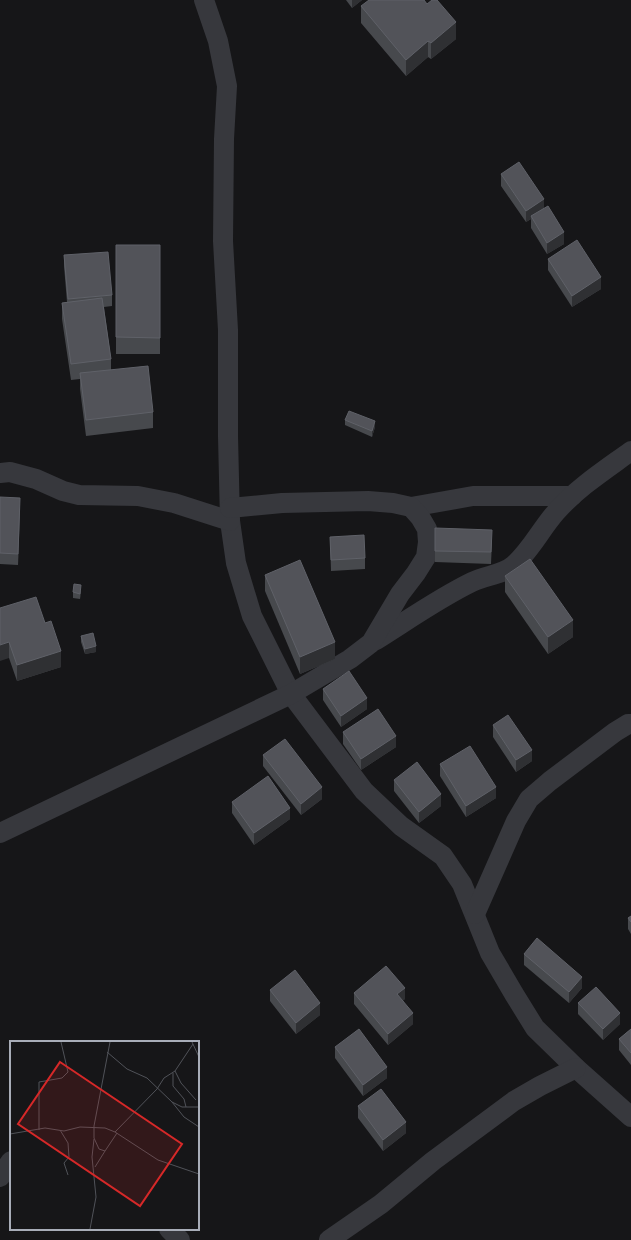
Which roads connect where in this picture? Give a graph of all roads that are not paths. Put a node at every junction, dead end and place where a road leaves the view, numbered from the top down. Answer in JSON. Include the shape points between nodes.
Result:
{"nodes":[{"id":1,"x":204,"y":0,"type":"edge"},
{"id":2,"x":631,"y":451,"type":"edge"},
{"id":3,"x":0,"y":473,"type":"edge"},
{"id":4,"x":572,"y":496,"type":"junction"},
{"id":5,"x":411,"y":506,"type":"junction"},
{"id":6,"x":230,"y":515,"type":"junction"},
{"id":7,"x":371,"y":643,"type":"junction"},
{"id":8,"x":291,"y":694,"type":"junction"},
{"id":9,"x":631,"y":724,"type":"edge"},
{"id":10,"x":0,"y":833,"type":"edge"},
{"id":11,"x":475,"y":914,"type":"junction"},
{"id":12,"x":576,"y":1068,"type":"junction"},
{"id":13,"x":631,"y":1117,"type":"edge"},
{"id":14,"x":10,"y":1162,"type":"edge"},
{"id":15,"x":0,"y":1177,"type":"edge"},
{"id":16,"x":170,"y":1230,"type":"edge"},
{"id":17,"x":180,"y":1240,"type":"edge"},
{"id":18,"x":329,"y":1240,"type":"edge"}],
"edges":[{"from":1,"to":6,"type":"street","via":[[218,41],[227,86],[223,241],[228,330]]},
{"from":2,"to":4,"type":"street"},
{"from":3,"to":6,"type":"street","via":[[10,472],[36,479],[79,495],[138,496]]},
{"from":4,"to":5,"type":"street","via":[[473,496]]},
{"from":4,"to":7,"type":"street","via":[[555,513],[513,566],[474,581]]},
{"from":5,"to":6,"type":"street","via":[[368,501],[282,503]]},
{"from":5,"to":7,"type":"street","via":[[427,529],[426,557]]},
{"from":6,"to":8,"type":"street","via":[[236,563],[252,616]]},
{"from":7,"to":8,"type":"street","via":[[350,659]]},
{"from":8,"to":10,"type":"street"},
{"from":8,"to":11,"type":"street","via":[[364,791],[400,826],[443,856],[462,884]]},
{"from":9,"to":11,"type":"street","via":[[615,732],[529,800],[516,821]]},
{"from":11,"to":12,"type":"street","via":[[490,953],[535,1028]]},
{"from":12,"to":13,"type":"street"},
{"from":12,"to":18,"type":"street","via":[[514,1101],[433,1161],[381,1204]]},
{"from":14,"to":15,"type":"street"},
{"from":16,"to":17,"type":"street"}]}
